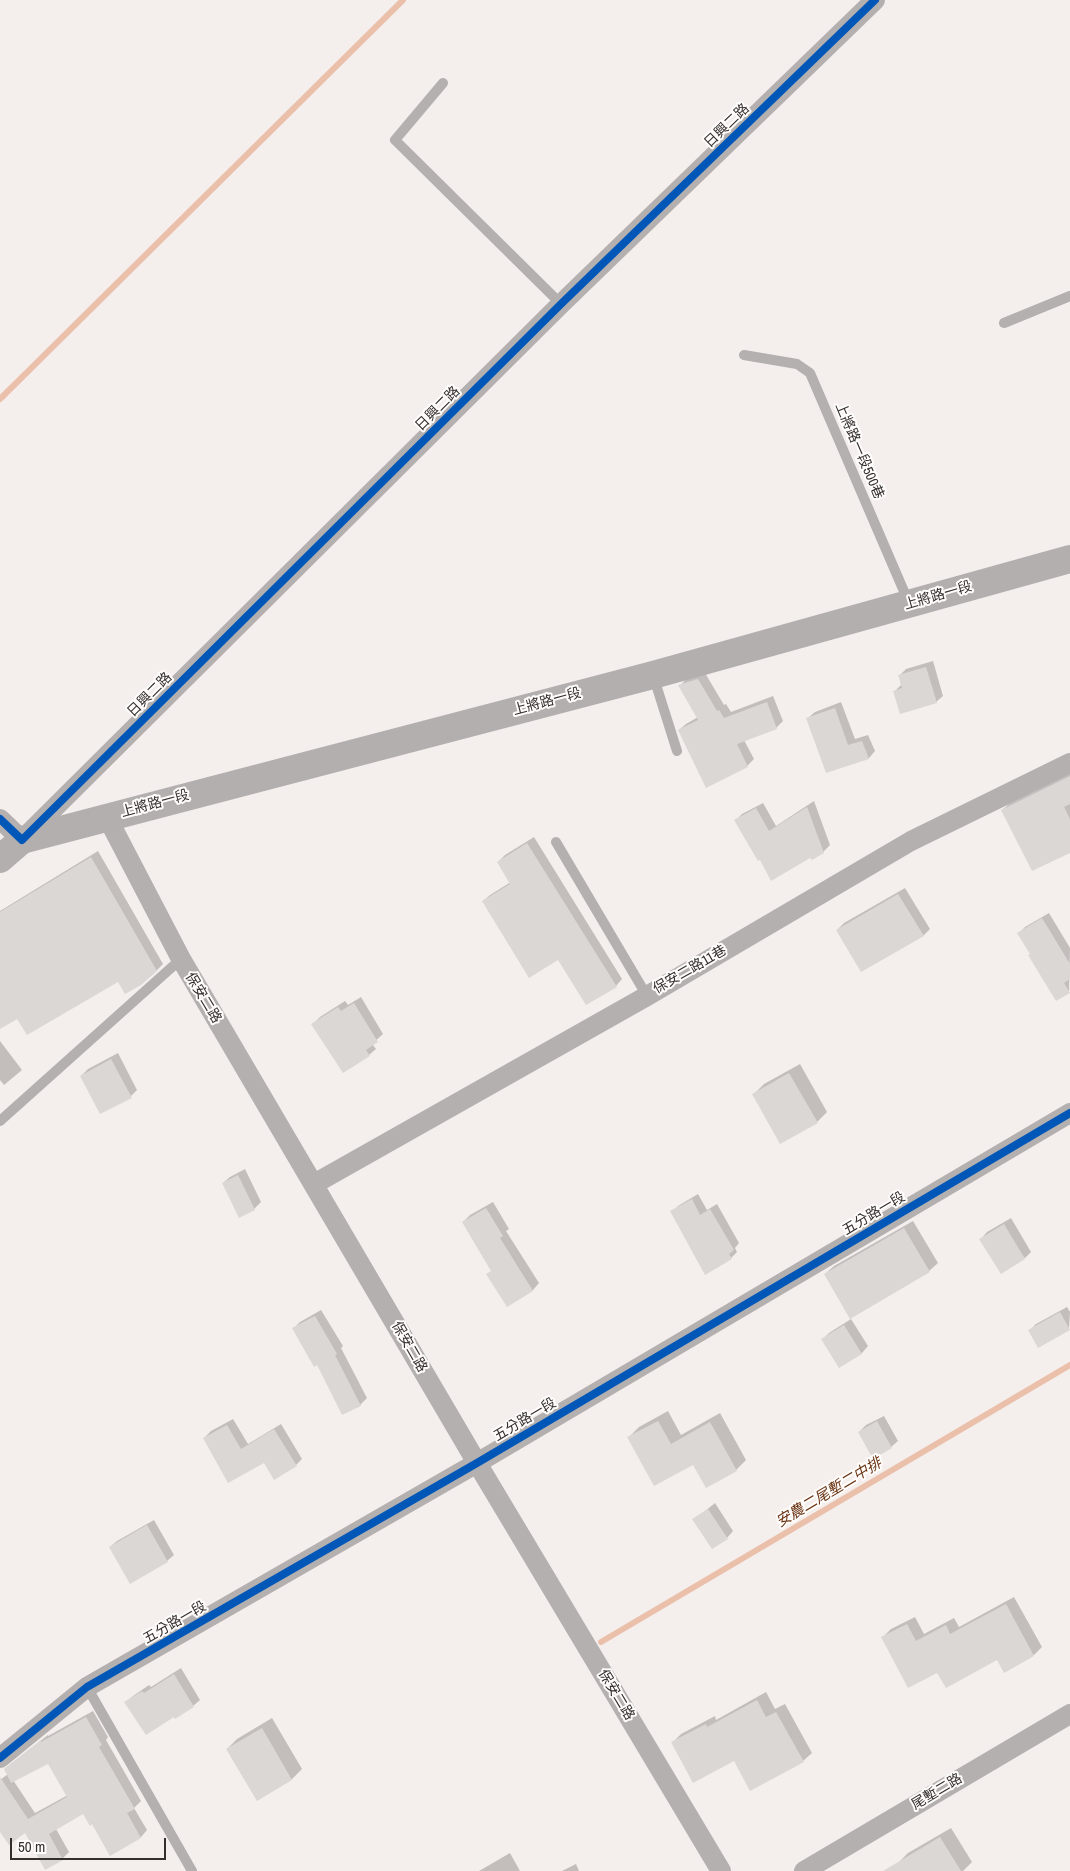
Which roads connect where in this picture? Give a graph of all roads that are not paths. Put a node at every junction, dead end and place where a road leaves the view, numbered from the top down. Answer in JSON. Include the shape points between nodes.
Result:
{"nodes":[{"id":1,"x":875,"y":0,"type":"edge"},
{"id":2,"x":443,"y":83,"type":"dead end"},
{"id":3,"x":1070,"y":296,"type":"edge"},
{"id":4,"x":562,"y":304,"type":"junction"},
{"id":5,"x":1004,"y":323,"type":"dead end"},
{"id":6,"x":744,"y":355,"type":"dead end"},
{"id":7,"x":1070,"y":559,"type":"edge"},
{"id":8,"x":910,"y":604,"type":"junction"},
{"id":9,"x":653,"y":675,"type":"junction"},
{"id":10,"x":677,"y":751,"type":"dead end"},
{"id":11,"x":1070,"y":763,"type":"edge"},
{"id":12,"x":107,"y":817,"type":"junction"},
{"id":13,"x":0,"y":819,"type":"edge"},
{"id":14,"x":22,"y":840,"type":"junction"},
{"id":15,"x":556,"y":842,"type":"dead end"},
{"id":16,"x":0,"y":859,"type":"edge"},
{"id":17,"x":181,"y":959,"type":"junction"},
{"id":18,"x":647,"y":996,"type":"junction"},
{"id":19,"x":1070,"y":1113,"type":"edge"},
{"id":20,"x":0,"y":1121,"type":"edge"},
{"id":21,"x":314,"y":1184,"type":"junction"},
{"id":22,"x":477,"y":1463,"type":"junction"},
{"id":23,"x":87,"y":1688,"type":"junction"},
{"id":24,"x":1070,"y":1714,"type":"edge"},
{"id":25,"x":0,"y":1758,"type":"edge"},
{"id":26,"x":192,"y":1871,"type":"edge"},
{"id":27,"x":721,"y":1871,"type":"edge"},
{"id":28,"x":804,"y":1871,"type":"edge"}],
"edges":[{"from":1,"to":4,"type":"street","name":"日興二路"},
{"from":2,"to":4,"type":"lane","via":[[395,140]]},
{"from":3,"to":5,"type":"lane"},
{"from":4,"to":14,"type":"street","name":"日興二路"},
{"from":6,"to":8,"type":"lane","name":"上將路一段500巷","via":[[797,364],[810,373]]},
{"from":7,"to":8,"type":"main road","name":"上將路一段"},
{"from":8,"to":9,"type":"main road","name":"上將路一段"},
{"from":9,"to":10,"type":"lane"},
{"from":9,"to":12,"type":"main road","name":"上將路一段"},
{"from":11,"to":18,"type":"street","name":"保安二路11巷","via":[[911,841]]},
{"from":12,"to":14,"type":"main road","name":"上將路一段"},
{"from":12,"to":17,"type":"street","name":"保安二路"},
{"from":13,"to":14,"type":"street"},
{"from":14,"to":16,"type":"main road"},
{"from":15,"to":18,"type":"lane"},
{"from":17,"to":20,"type":"lane"},
{"from":17,"to":21,"type":"street","name":"保安二路"},
{"from":18,"to":21,"type":"street","name":"保安二路11巷"},
{"from":19,"to":22,"type":"street","name":"五分路一段"},
{"from":21,"to":22,"type":"street","name":"保安二路"},
{"from":22,"to":23,"type":"street","name":"五分路一段"},
{"from":22,"to":27,"type":"street","name":"保安二路"},
{"from":23,"to":25,"type":"street","name":"五分路一段"},
{"from":23,"to":26,"type":"lane"},
{"from":24,"to":28,"type":"street","name":"尾塹二路"}]}
